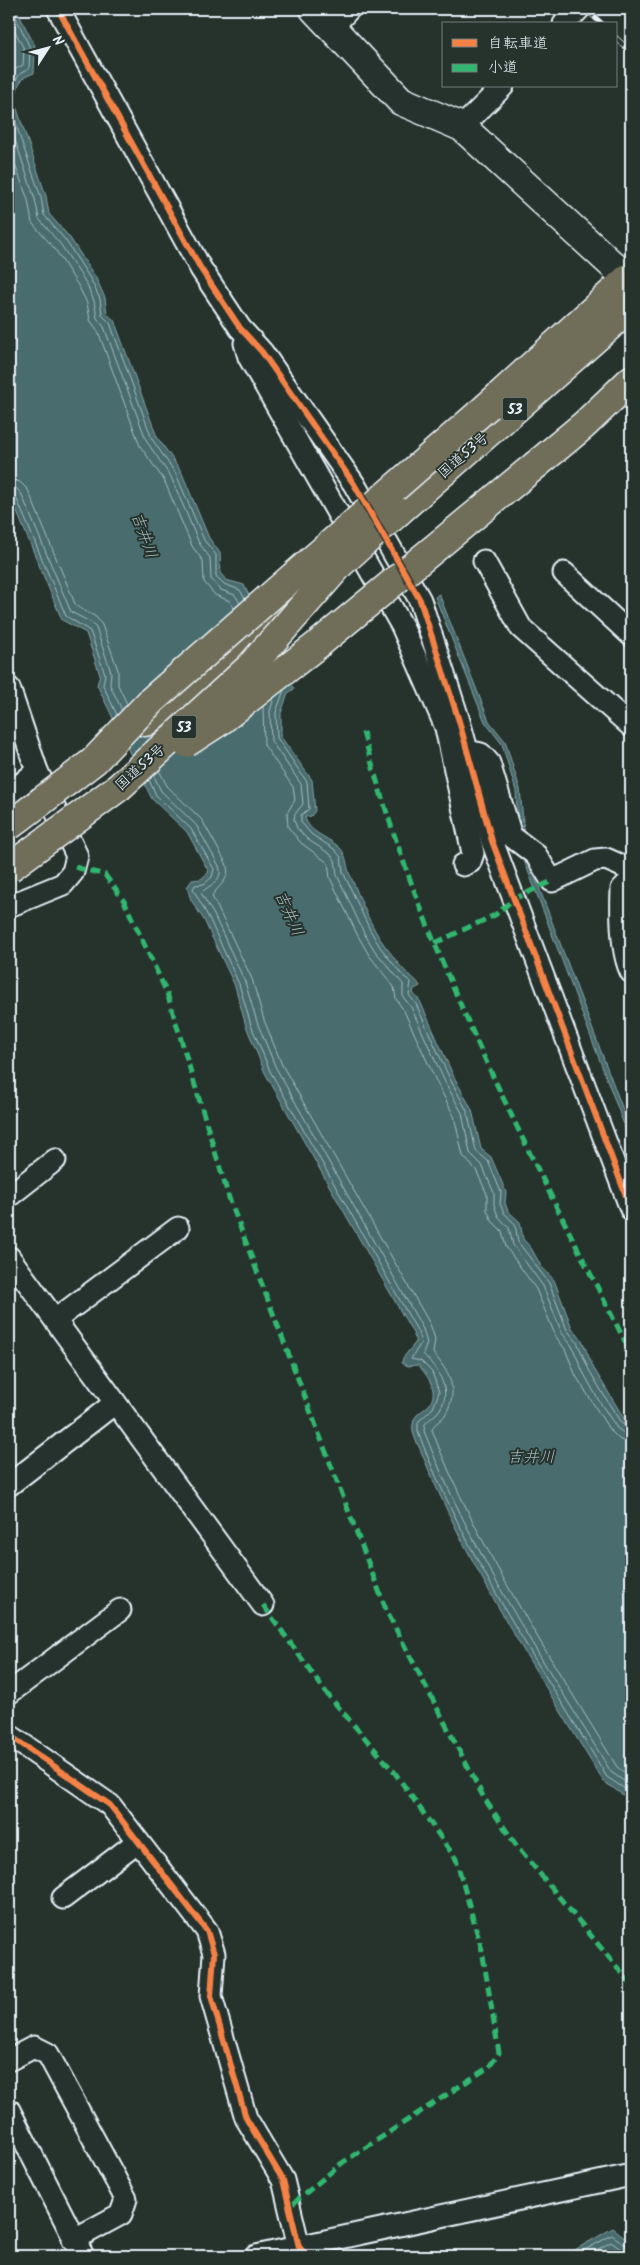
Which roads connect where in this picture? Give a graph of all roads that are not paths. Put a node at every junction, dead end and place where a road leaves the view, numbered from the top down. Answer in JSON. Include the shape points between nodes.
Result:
{"nodes":[{"id":1,"x":58,"y":9,"type":"edge"},
{"id":2,"x":579,"y":9,"type":"edge"},
{"id":3,"x":332,"y":15,"type":"edge"},
{"id":4,"x":566,"y":22,"type":"edge"},
{"id":5,"x":501,"y":88,"type":"edge"},
{"id":6,"x":462,"y":128,"type":"junction"},
{"id":7,"x":629,"y":280,"type":"edge"},
{"id":8,"x":631,"y":306,"type":"edge"},
{"id":9,"x":240,"y":328,"type":"junction"},
{"id":10,"x":631,"y":380,"type":"edge"},
{"id":11,"x":484,"y":561,"type":"dead end"},
{"id":12,"x":340,"y":564,"type":"junction"},
{"id":13,"x":564,"y":573,"type":"dead end"},
{"id":14,"x":631,"y":635,"type":"edge"},
{"id":15,"x":9,"y":688,"type":"edge"},
{"id":16,"x":446,"y":725,"type":"junction"},
{"id":17,"x":631,"y":726,"type":"edge"},
{"id":18,"x":467,"y":751,"type":"junction"},
{"id":19,"x":94,"y":761,"type":"junction"},
{"id":20,"x":37,"y":771,"type":"junction"},
{"id":21,"x":119,"y":786,"type":"junction"},
{"id":22,"x":9,"y":794,"type":"edge"},
{"id":23,"x":9,"y":826,"type":"edge"},
{"id":24,"x":463,"y":865,"type":"dead end"},
{"id":25,"x":9,"y":868,"type":"edge"},
{"id":26,"x":631,"y":870,"type":"edge"},
{"id":27,"x":631,"y":880,"type":"edge"},
{"id":28,"x":9,"y":906,"type":"edge"},
{"id":29,"x":631,"y":972,"type":"edge"},
{"id":30,"x":56,"y":1160,"type":"dead end"},
{"id":31,"x":9,"y":1196,"type":"edge"},
{"id":32,"x":631,"y":1209,"type":"edge"},
{"id":33,"x":178,"y":1228,"type":"dead end"},
{"id":34,"x":9,"y":1257,"type":"edge"},
{"id":35,"x":16,"y":1283,"type":"edge"},
{"id":36,"x":55,"y":1320,"type":"junction"},
{"id":37,"x":115,"y":1403,"type":"junction"},
{"id":38,"x":9,"y":1485,"type":"edge"},
{"id":39,"x":263,"y":1605,"type":"dead end"},
{"id":40,"x":120,"y":1610,"type":"dead end"},
{"id":41,"x":9,"y":1693,"type":"edge"},
{"id":42,"x":9,"y":1735,"type":"edge"},
{"id":43,"x":138,"y":1842,"type":"junction"},
{"id":44,"x":63,"y":1898,"type":"dead end"},
{"id":45,"x":9,"y":2060,"type":"edge"},
{"id":46,"x":9,"y":2110,"type":"edge"},
{"id":47,"x":631,"y":2175,"type":"edge"},
{"id":48,"x":78,"y":2248,"type":"edge"},
{"id":49,"x":303,"y":2252,"type":"edge"},
{"id":50,"x":256,"y":2256,"type":"edge"}],
"edges":[{"from":1,"to":9,"type":"street","via":[[196,261]]},
{"from":2,"to":4,"type":"street"},
{"from":3,"to":6,"type":"street","via":[[401,101]]},
{"from":5,"to":6,"type":"street"},
{"from":6,"to":7,"type":"street"},
{"from":7,"to":19,"type":"highway","bridge":true,"via":[[152,700]]},
{"from":8,"to":12,"type":"highway","name":"国道53号","number":"53","bridge":true},
{"from":9,"to":16,"type":"street","via":[[249,357],[402,626]]},
{"from":9,"to":18,"type":"street","via":[[262,352],[354,484],[420,600]]},
{"from":10,"to":21,"type":"highway","bridge":true,"via":[[584,425],[316,646],[220,721]]},
{"from":11,"to":17,"type":"street","via":[[521,628]]},
{"from":12,"to":19,"type":"highway","name":"国道53号","number":"53","bridge":true,"via":[[222,662]]},
{"from":12,"to":21,"type":"highway","name":"国道53号","number":"53","bridge":true,"via":[[250,666]]},
{"from":13,"to":14,"type":"street"},
{"from":15,"to":20,"type":"street"},
{"from":16,"to":18,"type":"street"},
{"from":16,"to":24,"type":"street","via":[[473,853],[470,862]]},
{"from":18,"to":26,"type":"street","via":[[481,754],[489,763],[511,836],[536,855],[552,881],[594,860],[606,859]]},
{"from":18,"to":32,"type":"street","via":[[492,840]]},
{"from":19,"to":23,"type":"highway","name":"国道53号","number":"53","bridge":true},
{"from":20,"to":22,"type":"street"},
{"from":20,"to":28,"type":"street","via":[[77,856],[74,872],[63,884]]},
{"from":21,"to":25,"type":"highway","name":"国道53号","number":"53","bridge":true},
{"from":27,"to":29,"type":"street","via":[[622,889],[621,905],[626,963]]},
{"from":30,"to":31,"type":"street"},
{"from":33,"to":36,"type":"street"},
{"from":34,"to":35,"type":"street"},
{"from":35,"to":36,"type":"street"},
{"from":36,"to":37,"type":"street"},
{"from":37,"to":38,"type":"street"},
{"from":37,"to":39,"type":"street"},
{"from":40,"to":41,"type":"street"},
{"from":42,"to":43,"type":"street","via":[[110,1805]]},
{"from":43,"to":44,"type":"street"},
{"from":43,"to":49,"type":"street","via":[[208,1931],[214,1954],[211,1996],[246,2118],[283,2180]]},
{"from":45,"to":48,"type":"street","via":[[34,2047],[48,2054],[126,2199],[121,2214]]},
{"from":46,"to":48,"type":"street"},
{"from":47,"to":49,"type":"street"},
{"from":49,"to":50,"type":"street"}]}
